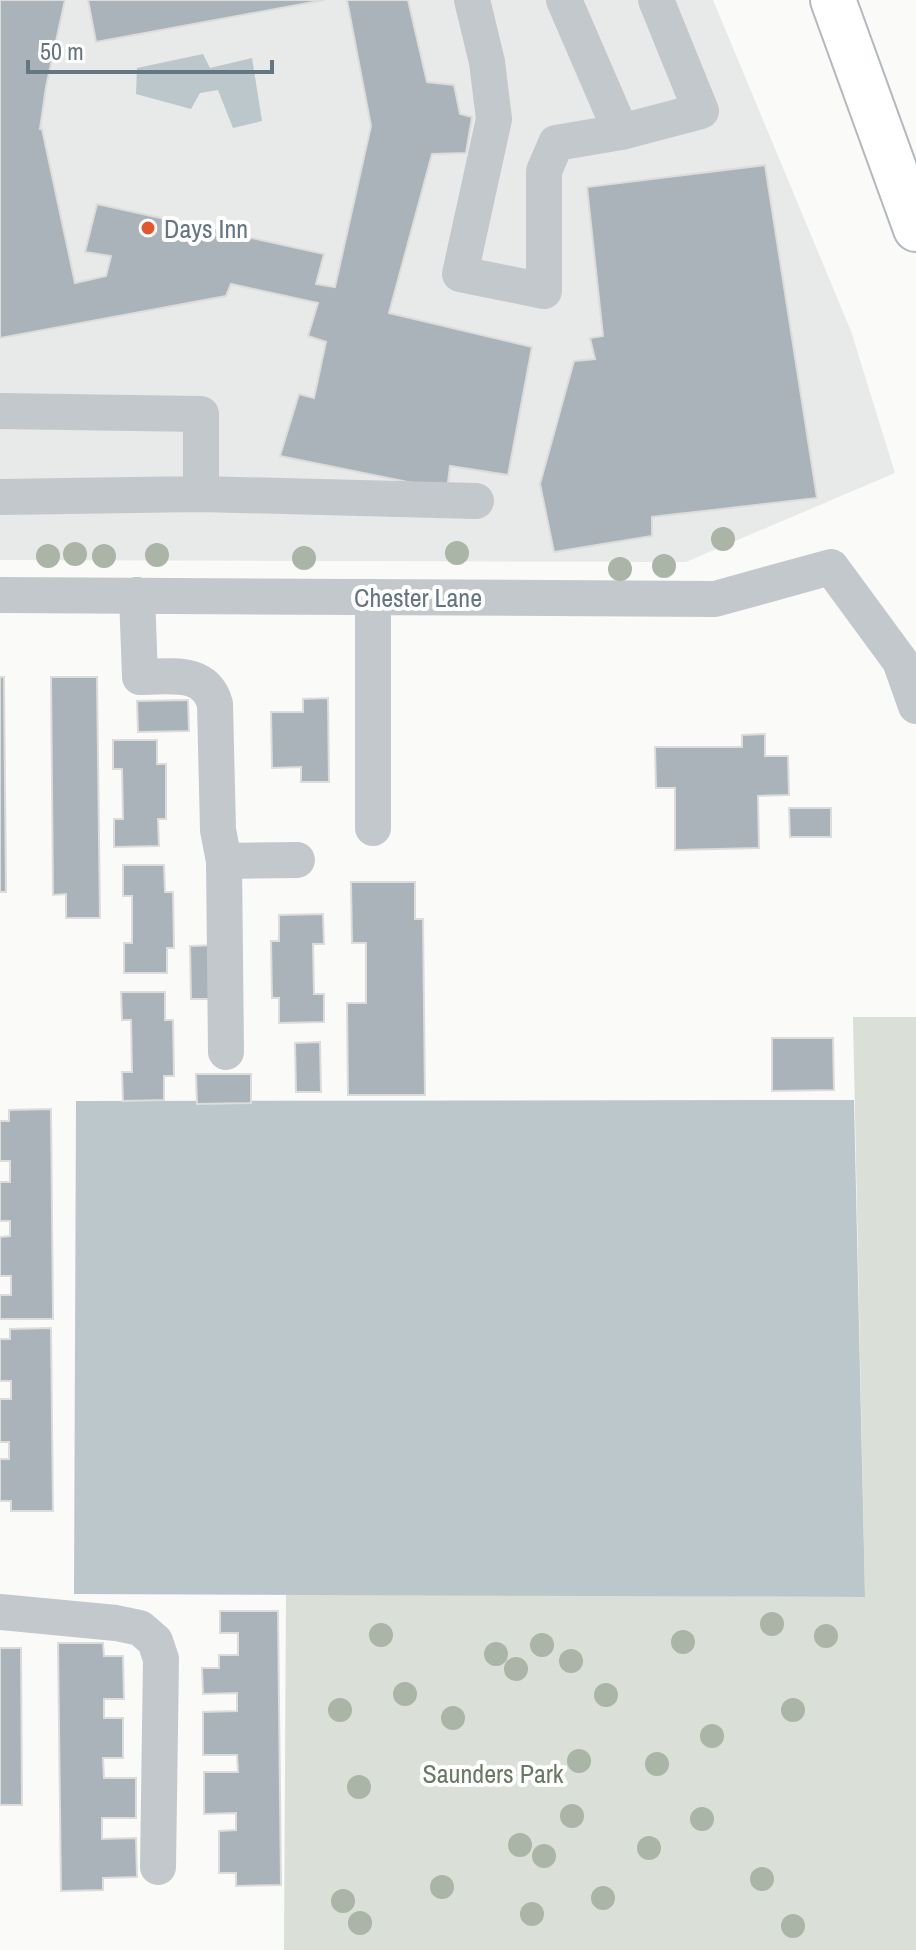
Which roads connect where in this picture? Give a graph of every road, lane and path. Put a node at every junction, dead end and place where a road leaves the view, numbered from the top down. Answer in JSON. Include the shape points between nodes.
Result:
{"nodes":[{"id":1,"x":472,"y":0,"type":"edge"},
{"id":2,"x":564,"y":0,"type":"edge"},
{"id":3,"x":656,"y":0,"type":"edge"},
{"id":4,"x":833,"y":0,"type":"edge"},
{"id":5,"x":621,"y":132,"type":"junction"},
{"id":6,"x":916,"y":229,"type":"edge"},
{"id":7,"x":0,"y":411,"type":"edge"},
{"id":8,"x":201,"y":494,"type":"junction"},
{"id":9,"x":0,"y":497,"type":"edge"},
{"id":10,"x":476,"y":501,"type":"dead end"},
{"id":11,"x":0,"y":595,"type":"edge"},
{"id":12,"x":137,"y":595,"type":"junction"},
{"id":13,"x":373,"y":597,"type":"junction"},
{"id":14,"x":916,"y":706,"type":"edge"},
{"id":15,"x":373,"y":828,"type":"dead end"},
{"id":16,"x":297,"y":860,"type":"dead end"},
{"id":17,"x":224,"y":861,"type":"junction"},
{"id":18,"x":226,"y":1052,"type":"dead end"},
{"id":19,"x":0,"y":1612,"type":"edge"},
{"id":20,"x":158,"y":1867,"type":"dead end"}],
"edges":[{"from":1,"to":5,"type":"street","via":[[494,119],[460,274],[544,291],[544,171],[556,143]]},
{"from":2,"to":5,"type":"street"},
{"from":3,"to":5,"type":"street","via":[[701,111]]},
{"from":4,"to":6,"type":"highway"},
{"from":7,"to":8,"type":"street","via":[[201,414]]},
{"from":8,"to":9,"type":"street"},
{"from":8,"to":10,"type":"street"},
{"from":11,"to":12,"type":"street","name":"Chester Lane"},
{"from":12,"to":13,"type":"street","name":"Chester Lane"},
{"from":12,"to":17,"type":"street","via":[[140,677],[187,676],[212,693]]},
{"from":13,"to":14,"type":"street","name":"Chester Lane","via":[[715,599],[831,567],[900,661]]},
{"from":13,"to":15,"type":"street"},
{"from":16,"to":17,"type":"street"},
{"from":17,"to":18,"type":"street"},
{"from":19,"to":20,"type":"street","via":[[116,1623],[140,1628],[155,1641],[161,1659]]}]}
